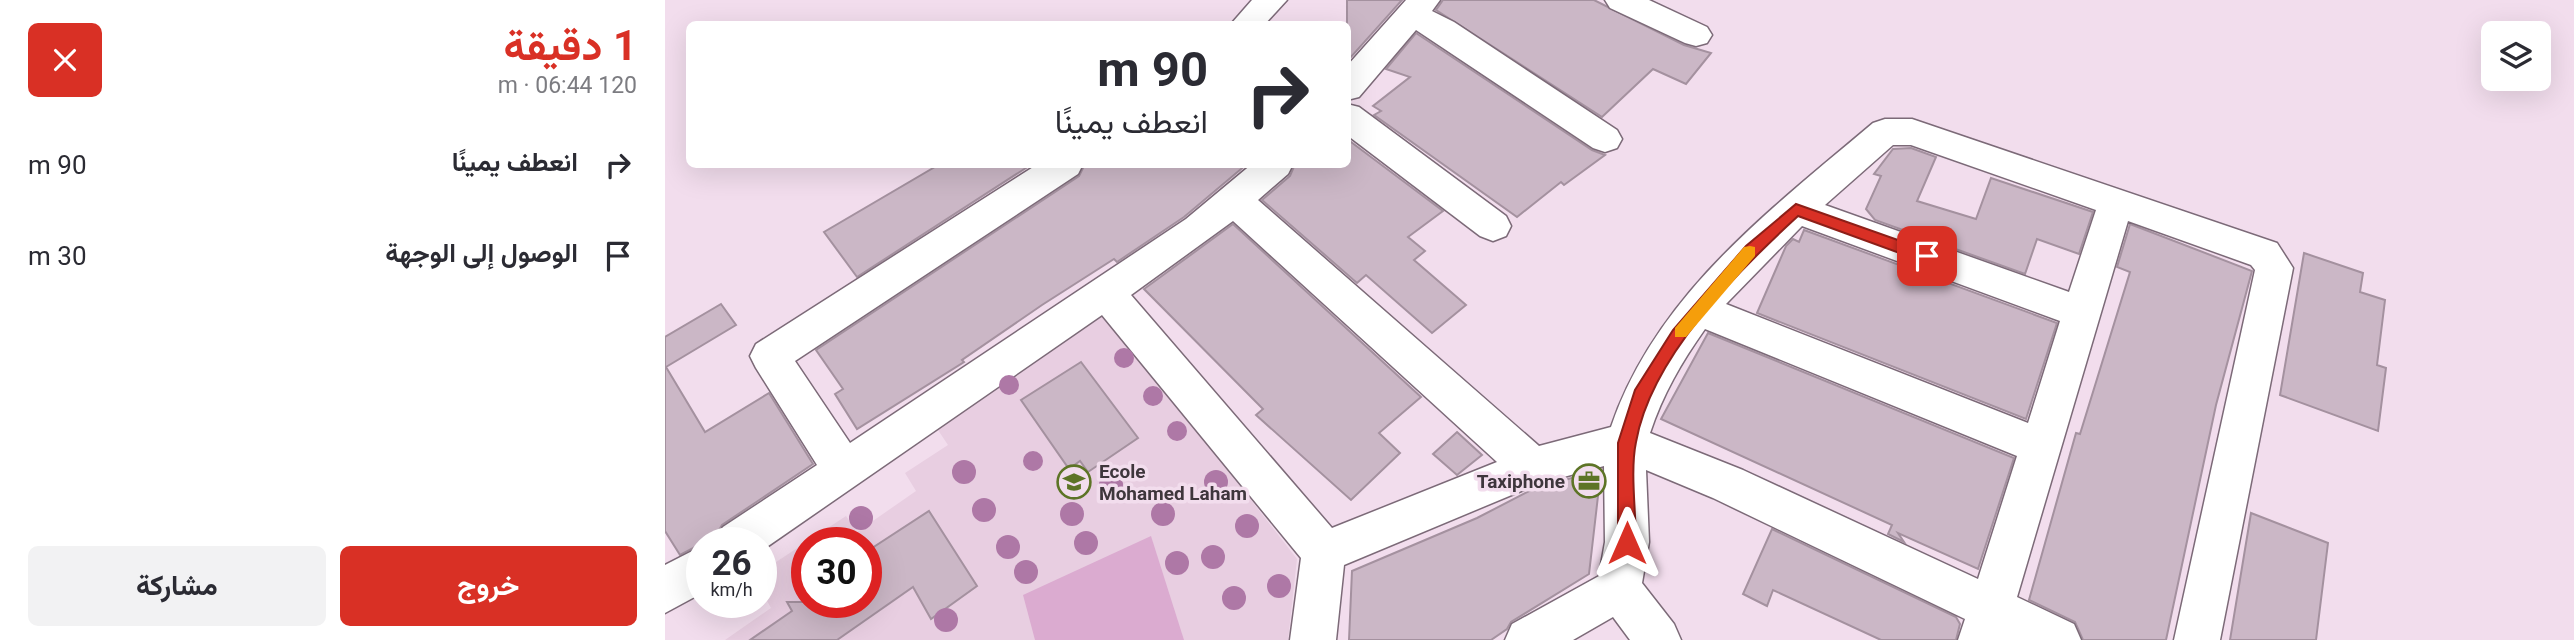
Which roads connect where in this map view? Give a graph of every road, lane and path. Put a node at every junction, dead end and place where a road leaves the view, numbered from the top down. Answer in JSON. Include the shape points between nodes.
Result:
{"nodes":[{"id":1,"x":1271,"y":0,"type":"edge"},
{"id":2,"x":1621,"y":0,"type":"edge"},
{"id":3,"x":1418,"y":7,"type":"edge"},
{"id":4,"x":1251,"y":21,"type":"edge"},
{"id":5,"x":1696,"y":35,"type":"dead end"},
{"id":6,"x":1351,"y":83,"type":"edge"},
{"id":7,"x":1351,"y":119,"type":"edge"},
{"id":8,"x":1605,"y":139,"type":"dead end"},
{"id":9,"x":1060,"y":168,"type":"edge"},
{"id":10,"x":1272,"y":168,"type":"edge"},
{"id":11,"x":1235,"y":201,"type":"junction"},
{"id":12,"x":2116,"y":202,"type":"junction"},
{"id":13,"x":1796,"y":209,"type":"junction"},
{"id":14,"x":1493,"y":226,"type":"dead end"},
{"id":15,"x":1105,"y":291,"type":"junction"},
{"id":16,"x":1699,"y":310,"type":"junction"},
{"id":17,"x":2083,"y":313,"type":"junction"},
{"id":18,"x":1627,"y":443,"type":"junction"},
{"id":19,"x":2042,"y":447,"type":"junction"},
{"id":20,"x":1534,"y":467,"type":"junction"},
{"id":21,"x":845,"y":472,"type":"junction"},
{"id":22,"x":762,"y":527,"type":"edge"},
{"id":23,"x":1324,"y":552,"type":"junction"},
{"id":24,"x":686,"y":577,"type":"edge"},
{"id":25,"x":1619,"y":589,"type":"junction"},
{"id":26,"x":665,"y":591,"type":"edge"},
{"id":27,"x":1987,"y":625,"type":"edge"},
{"id":28,"x":1313,"y":640,"type":"edge"},
{"id":29,"x":1528,"y":640,"type":"edge"},
{"id":30,"x":1658,"y":640,"type":"edge"},
{"id":31,"x":2058,"y":640,"type":"edge"},
{"id":32,"x":2197,"y":640,"type":"edge"}],
"edges":[{"from":1,"to":4,"type":"street"},
{"from":2,"to":5,"type":"street"},
{"from":3,"to":6,"type":"street"},
{"from":3,"to":8,"type":"street","via":[[1443,30]]},
{"from":7,"to":14,"type":"street"},
{"from":9,"to":21,"type":"street","via":[[770,356]]},
{"from":10,"to":11,"type":"street"},
{"from":11,"to":15,"type":"street"},
{"from":11,"to":20,"type":"street"},
{"from":12,"to":13,"type":"street","via":[[1912,132],[1885,132]]},
{"from":12,"to":17,"type":"street"},
{"from":12,"to":32,"type":"street","via":[[2265,254],[2274,268]]},
{"from":13,"to":16,"type":"street","via":[[1751,250]]},
{"from":13,"to":17,"type":"street"},
{"from":15,"to":21,"type":"street"},
{"from":15,"to":23,"type":"street"},
{"from":16,"to":18,"type":"street","via":[[1641,396]]},
{"from":16,"to":19,"type":"street"},
{"from":17,"to":19,"type":"street"},
{"from":18,"to":20,"type":"street"},
{"from":18,"to":25,"type":"street","via":[[1627,543]]},
{"from":18,"to":27,"type":"street","via":[[1728,484]]},
{"from":19,"to":27,"type":"street"},
{"from":20,"to":23,"type":"street"},
{"from":21,"to":22,"type":"street"},
{"from":23,"to":28,"type":"street"},
{"from":24,"to":26,"type":"street"},
{"from":25,"to":29,"type":"street"},
{"from":25,"to":30,"type":"street"},
{"from":27,"to":31,"type":"street"}]}
